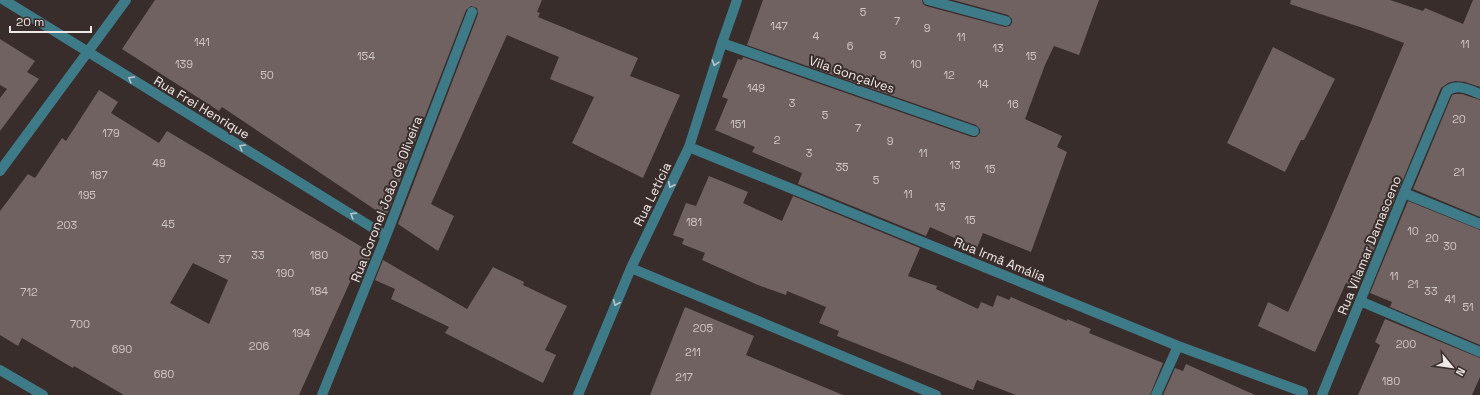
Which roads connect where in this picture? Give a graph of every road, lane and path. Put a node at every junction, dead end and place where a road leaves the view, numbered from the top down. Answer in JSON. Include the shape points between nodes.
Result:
{"nodes":[{"id":1,"x":4,"y":0,"type":"edge"},
{"id":2,"x":126,"y":0,"type":"edge"},
{"id":3,"x":737,"y":0,"type":"edge"},
{"id":4,"x":928,"y":0,"type":"edge"},
{"id":5,"x":472,"y":12,"type":"dead end"},
{"id":6,"x":1006,"y":22,"type":"dead end"},
{"id":7,"x":722,"y":43,"type":"junction"},
{"id":8,"x":87,"y":52,"type":"junction"},
{"id":9,"x":1480,"y":94,"type":"edge"},
{"id":10,"x":974,"y":131,"type":"dead end"},
{"id":11,"x":689,"y":147,"type":"junction"},
{"id":12,"x":0,"y":171,"type":"edge"},
{"id":13,"x":1404,"y":193,"type":"junction"},
{"id":14,"x":1480,"y":224,"type":"edge"},
{"id":15,"x":386,"y":236,"type":"junction"},
{"id":16,"x":631,"y":268,"type":"junction"},
{"id":17,"x":1360,"y":301,"type":"junction"},
{"id":18,"x":1178,"y":346,"type":"junction"},
{"id":19,"x":1480,"y":352,"type":"edge"},
{"id":20,"x":0,"y":370,"type":"edge"},
{"id":21,"x":1305,"y":394,"type":"edge"},
{"id":22,"x":43,"y":395,"type":"edge"},
{"id":23,"x":322,"y":395,"type":"edge"},
{"id":24,"x":578,"y":395,"type":"edge"},
{"id":25,"x":936,"y":395,"type":"edge"},
{"id":26,"x":1156,"y":395,"type":"edge"},
{"id":27,"x":1322,"y":395,"type":"edge"}],
"edges":[{"from":1,"to":8,"type":"street","name":"Rua Frei Henrique"},
{"from":2,"to":8,"type":"street"},
{"from":3,"to":7,"type":"street","name":"Rua Letícia"},
{"from":4,"to":6,"type":"street"},
{"from":5,"to":15,"type":"street","name":"Rua Coronel João de Oliveira"},
{"from":7,"to":10,"type":"street","name":"Vila Gonçalves"},
{"from":7,"to":11,"type":"street","name":"Rua Letícia","one_way":true},
{"from":8,"to":12,"type":"street"},
{"from":15,"to":8,"type":"street","name":"Rua Frei Henrique","one_way":true},
{"from":9,"to":13,"type":"street","name":"Rua Vilamar Damasceno","via":[[1463,88],[1451,88],[1447,91]]},
{"from":11,"to":16,"type":"street","name":"Rua Letícia","one_way":true},
{"from":11,"to":18,"type":"street","name":"Rua Irmã Amália"},
{"from":13,"to":14,"type":"street"},
{"from":13,"to":17,"type":"street","name":"Rua Vilamar Damasceno"},
{"from":15,"to":23,"type":"street","name":"Rua Coronel João de Oliveira"},
{"from":16,"to":24,"type":"street","name":"Rua Letícia","one_way":true},
{"from":16,"to":25,"type":"street"},
{"from":17,"to":19,"type":"street"},
{"from":17,"to":27,"type":"street","name":"Rua Vilamar Damasceno"},
{"from":18,"to":21,"type":"street","name":"Rua Irmã Amália"},
{"from":18,"to":26,"type":"street"},
{"from":20,"to":22,"type":"street"}]}
